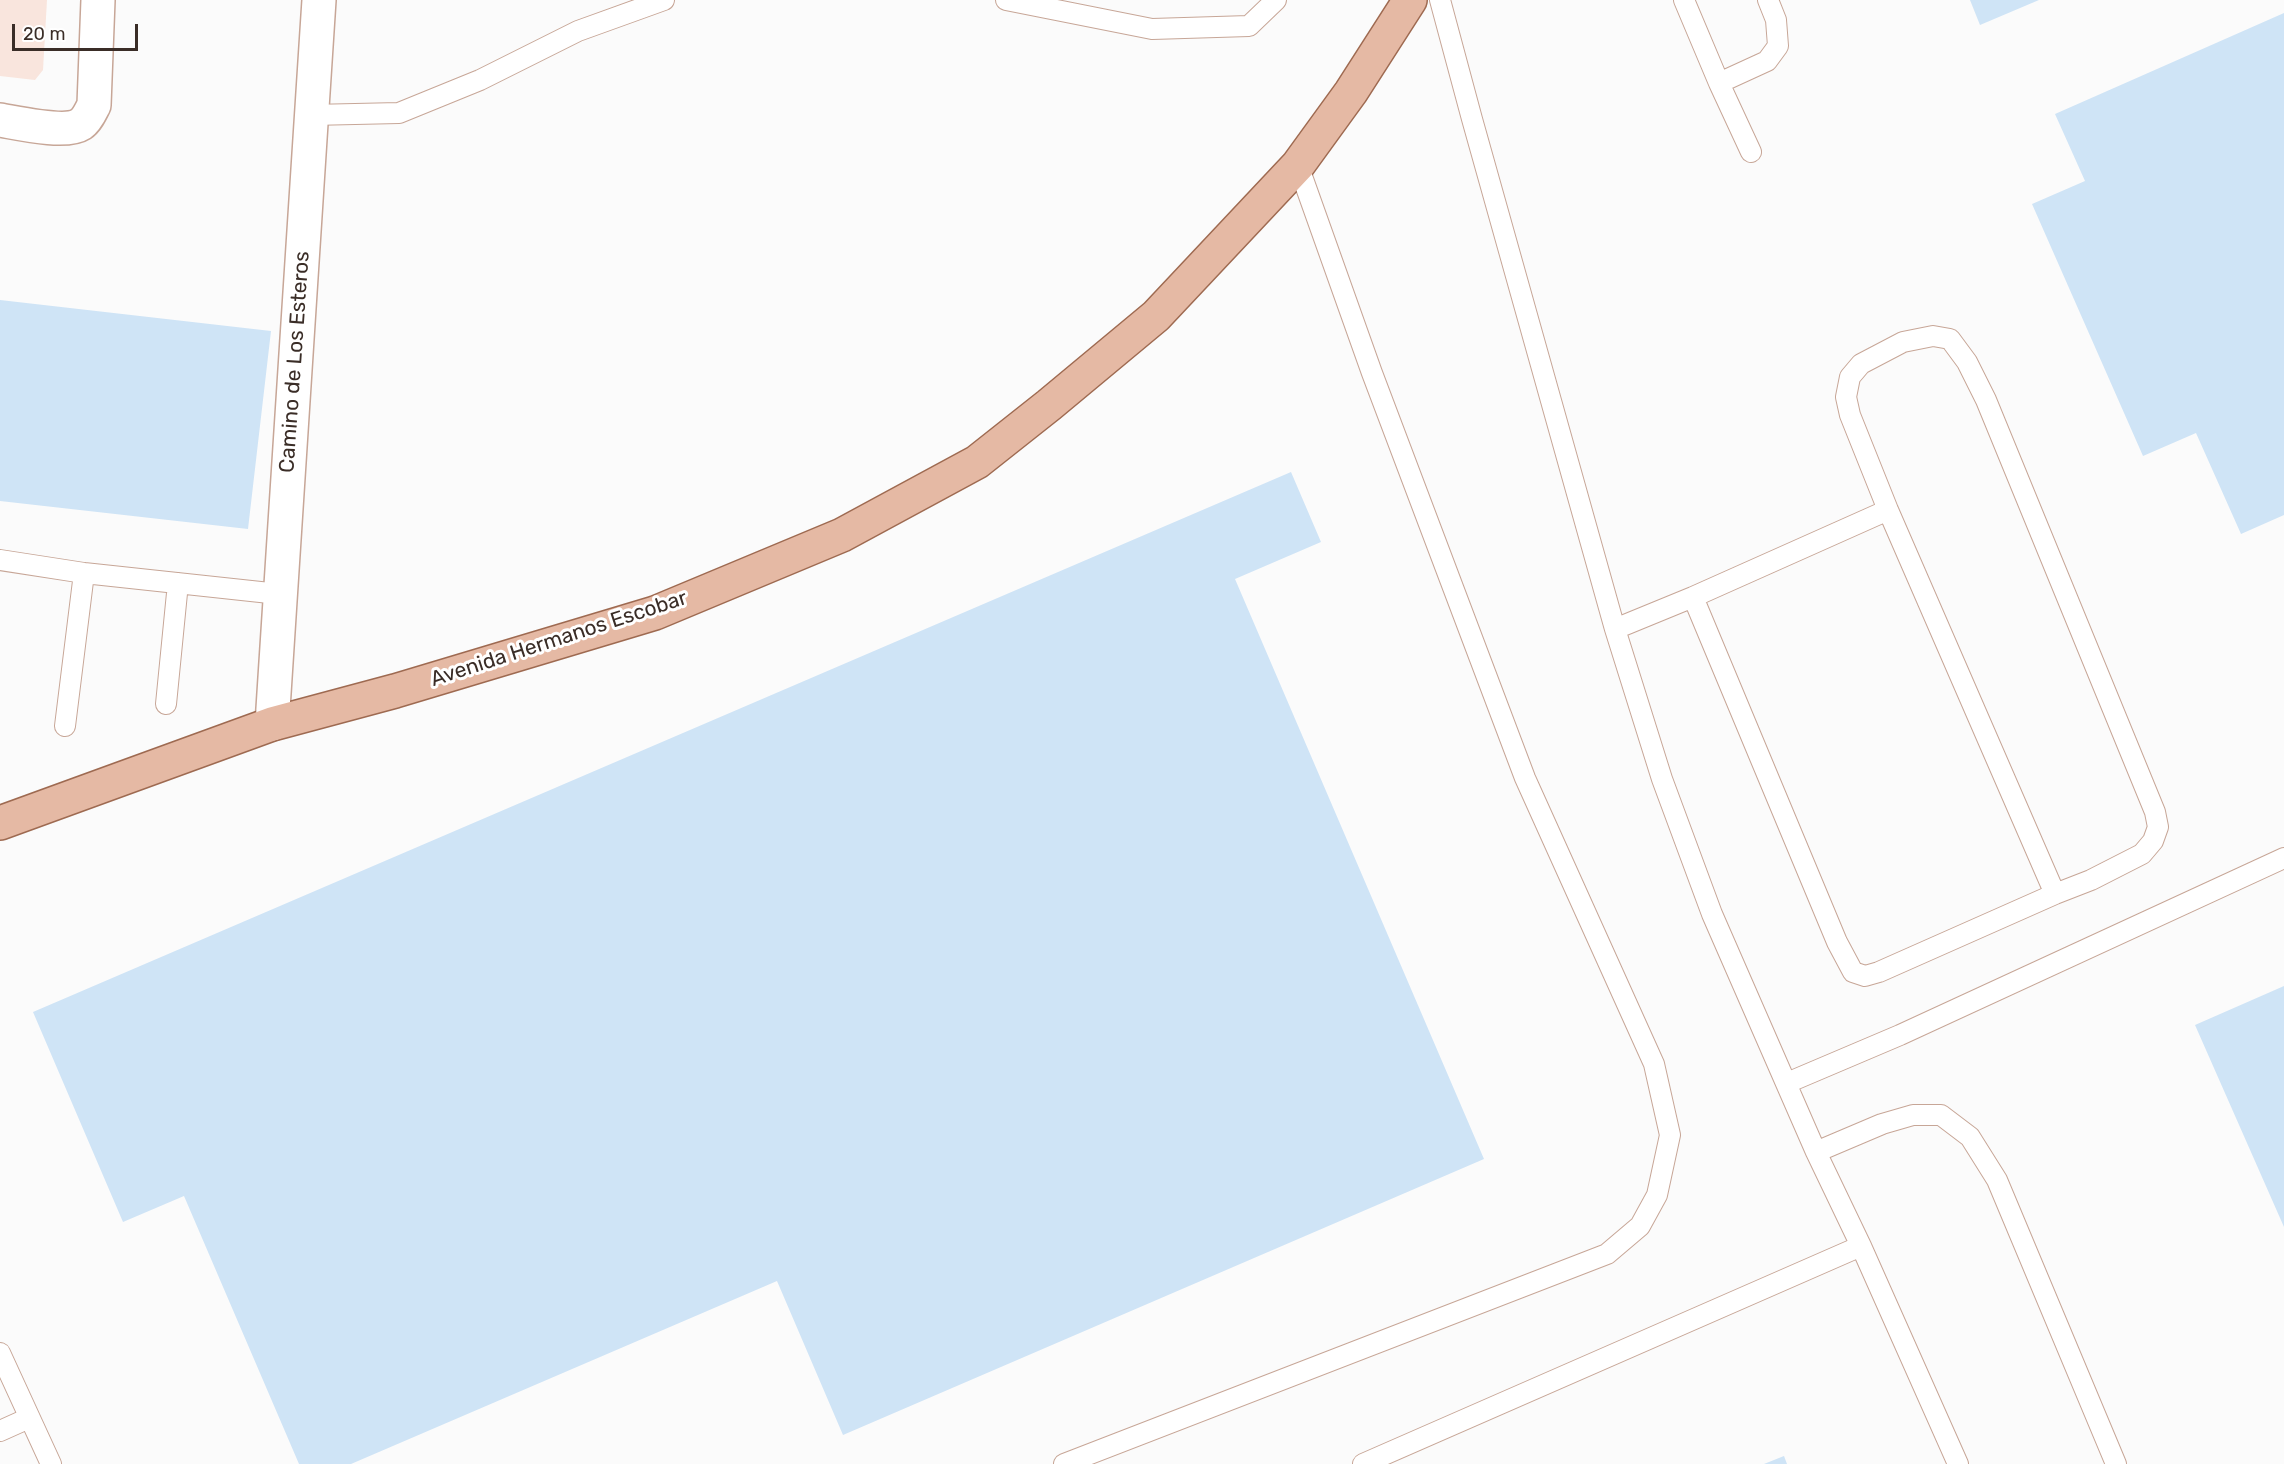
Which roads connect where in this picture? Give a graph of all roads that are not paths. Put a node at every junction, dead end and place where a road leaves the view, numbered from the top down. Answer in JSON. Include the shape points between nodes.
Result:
{"nodes":[{"id":1,"x":98,"y":0,"type":"edge"},
{"id":2,"x":319,"y":0,"type":"edge"},
{"id":3,"x":664,"y":0,"type":"edge"},
{"id":4,"x":1006,"y":0,"type":"edge"},
{"id":5,"x":1276,"y":0,"type":"edge"},
{"id":6,"x":1410,"y":0,"type":"edge"},
{"id":7,"x":1440,"y":0,"type":"edge"},
{"id":8,"x":1684,"y":0,"type":"edge"},
{"id":9,"x":1768,"y":0,"type":"edge"},
{"id":10,"x":1719,"y":82,"type":"junction"},
{"id":11,"x":311,"y":115,"type":"junction"},
{"id":12,"x":0,"y":120,"type":"edge"},
{"id":13,"x":1751,"y":152,"type":"dead end"},
{"id":14,"x":1298,"y":165,"type":"junction"},
{"id":15,"x":1888,"y":510,"type":"junction"},
{"id":16,"x":0,"y":560,"type":"edge"},
{"id":17,"x":84,"y":573,"type":"junction"},
{"id":18,"x":178,"y":583,"type":"junction"},
{"id":19,"x":279,"y":594,"type":"junction"},
{"id":20,"x":1693,"y":597,"type":"junction"},
{"id":21,"x":1615,"y":629,"type":"junction"},
{"id":22,"x":166,"y":704,"type":"dead end"},
{"id":23,"x":272,"y":724,"type":"junction"},
{"id":24,"x":65,"y":726,"type":"dead end"},
{"id":25,"x":0,"y":823,"type":"edge"},
{"id":26,"x":2284,"y":858,"type":"edge"},
{"id":27,"x":2055,"y":894,"type":"junction"},
{"id":28,"x":1787,"y":1083,"type":"junction"},
{"id":29,"x":1816,"y":1152,"type":"junction"},
{"id":30,"x":1861,"y":1246,"type":"junction"},
{"id":31,"x":0,"y":1353,"type":"edge"},
{"id":32,"x":29,"y":1418,"type":"junction"},
{"id":33,"x":0,"y":1431,"type":"edge"},
{"id":34,"x":51,"y":1464,"type":"edge"},
{"id":35,"x":1065,"y":1464,"type":"edge"},
{"id":36,"x":1363,"y":1464,"type":"edge"},
{"id":37,"x":1958,"y":1464,"type":"edge"},
{"id":38,"x":2115,"y":1464,"type":"edge"}],
"edges":[{"from":1,"to":12,"type":"street","via":[[94,105],[90,113],[81,124],[69,129]]},
{"from":2,"to":11,"type":"street","name":"Camino de Los Esteros"},
{"from":3,"to":11,"type":"lane","via":[[578,31],[480,80],[399,113]]},
{"from":4,"to":5,"type":"lane","via":[[1152,29],[1249,26]]},
{"from":6,"to":14,"type":"main road","name":"Avenida Hermanos Escobar"},
{"from":7,"to":21,"type":"lane"},
{"from":8,"to":10,"type":"lane"},
{"from":9,"to":10,"type":"lane","via":[[1776,20],[1778,46],[1767,61]]},
{"from":10,"to":13,"type":"lane"},
{"from":11,"to":19,"type":"street","name":"Camino de Los Esteros"},
{"from":14,"to":23,"type":"main road","name":"Avenida Hermanos Escobar","via":[[1156,316],[977,462],[842,535],[655,613]]},
{"from":14,"to":35,"type":"lane","via":[[1525,778],[1654,1064],[1670,1136],[1657,1195],[1640,1226],[1606,1254]]},
{"from":15,"to":20,"type":"lane"},
{"from":15,"to":27,"type":"lane"},
{"from":15,"to":27,"type":"lane","via":[[1850,415],[1845,397],[1850,377],[1861,364],[1903,342],[1933,336],[1950,339],[1986,400],[2158,827],[2142,854]]},
{"from":16,"to":17,"type":"lane"},
{"from":17,"to":18,"type":"lane"},
{"from":17,"to":24,"type":"lane"},
{"from":18,"to":19,"type":"lane"},
{"from":18,"to":22,"type":"lane"},
{"from":19,"to":23,"type":"street","name":"Camino de Los Esteros"},
{"from":20,"to":21,"type":"lane"},
{"from":20,"to":27,"type":"lane","via":[[1853,972],[1865,976],[1879,972]]},
{"from":21,"to":28,"type":"lane","via":[[1662,779],[1712,914]]},
{"from":23,"to":25,"type":"main road","name":"Avenida Hermanos Escobar"},
{"from":26,"to":28,"type":"lane"},
{"from":28,"to":29,"type":"lane"},
{"from":29,"to":30,"type":"lane"},
{"from":29,"to":38,"type":"lane","via":[[1913,1115],[1941,1115],[1970,1137],[1997,1180]]},
{"from":30,"to":36,"type":"lane"},
{"from":30,"to":37,"type":"lane"},
{"from":31,"to":32,"type":"lane"},
{"from":32,"to":33,"type":"lane"},
{"from":32,"to":34,"type":"lane"}]}
